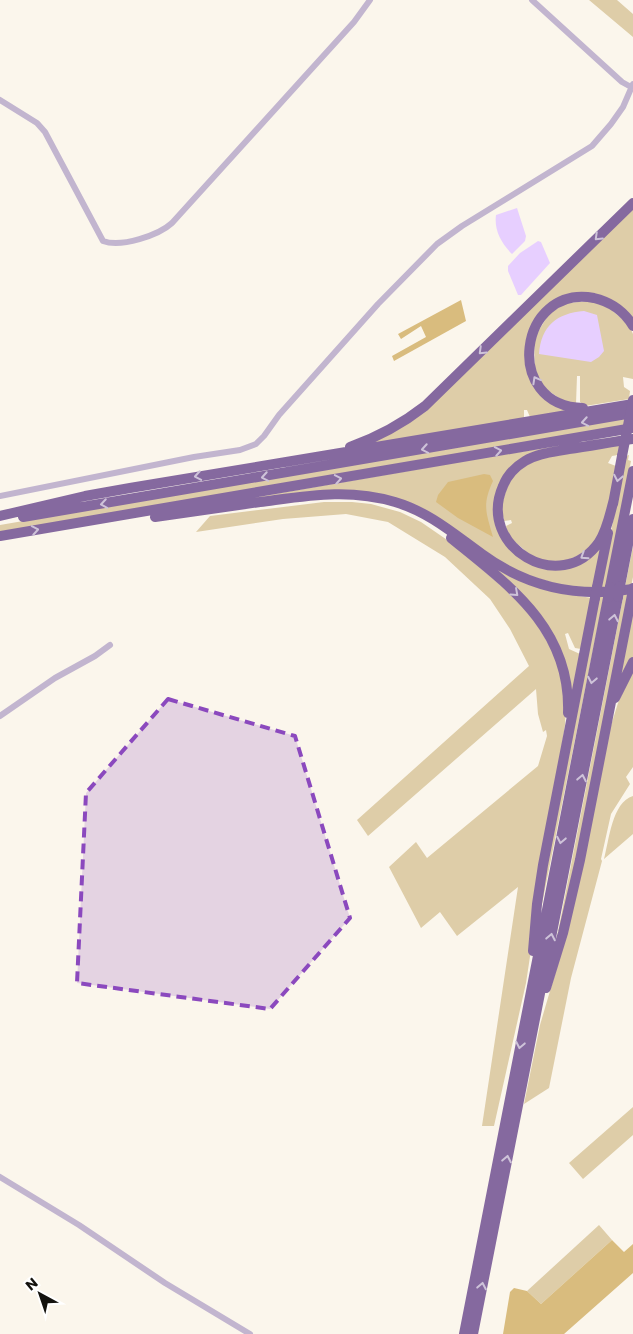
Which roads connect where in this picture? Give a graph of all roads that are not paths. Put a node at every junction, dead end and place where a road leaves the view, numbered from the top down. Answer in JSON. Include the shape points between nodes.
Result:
{"nodes":[{"id":1,"x":370,"y":0,"type":"edge"},
{"id":2,"x":532,"y":0,"type":"edge"},
{"id":3,"x":632,"y":86,"type":"edge"},
{"id":4,"x":0,"y":100,"type":"edge"},
{"id":5,"x":633,"y":203,"type":"edge"},
{"id":6,"x":633,"y":326,"type":"edge"},
{"id":7,"x":633,"y":402,"type":"edge"},
{"id":8,"x":609,"y":408,"type":"junction"},
{"id":9,"x":633,"y":413,"type":"edge"},
{"id":10,"x":633,"y":428,"type":"edge"},
{"id":11,"x":633,"y":439,"type":"edge"},
{"id":12,"x":316,"y":457,"type":"junction"},
{"id":13,"x":633,"y":471,"type":"edge"},
{"id":14,"x":0,"y":496,"type":"edge"},
{"id":15,"x":374,"y":497,"type":"junction"},
{"id":16,"x":614,"y":499,"type":"junction"},
{"id":17,"x":0,"y":516,"type":"edge"},
{"id":18,"x":633,"y":519,"type":"edge"},
{"id":19,"x":0,"y":521,"type":"edge"},
{"id":20,"x":69,"y":524,"type":"junction"},
{"id":21,"x":0,"y":536,"type":"edge"},
{"id":22,"x":615,"y":586,"type":"junction"},
{"id":23,"x":632,"y":591,"type":"edge"},
{"id":24,"x":613,"y":598,"type":"junction"},
{"id":25,"x":110,"y":645,"type":"dead end"},
{"id":26,"x":633,"y":662,"type":"edge"},
{"id":27,"x":0,"y":716,"type":"edge"},
{"id":28,"x":605,"y":733,"type":"junction"},
{"id":29,"x":566,"y":749,"type":"junction"},
{"id":30,"x":530,"y":997,"type":"junction"},
{"id":31,"x":535,"y":1019,"type":"junction"},
{"id":32,"x":0,"y":1177,"type":"edge"},
{"id":33,"x":250,"y":1334,"type":"edge"},
{"id":34,"x":464,"y":1334,"type":"edge"},
{"id":35,"x":473,"y":1334,"type":"edge"}],
"edges":[{"from":1,"to":4,"type":"street","via":[[354,22],[172,223],[157,234],[110,242],[103,240],[45,132]]},
{"from":2,"to":3,"type":"street","via":[[622,82]]},
{"from":3,"to":14,"type":"street","via":[[612,124],[592,146],[437,244],[378,304],[256,444],[240,450]]},
{"from":5,"to":12,"type":"highway","one_way":true,"via":[[415,413],[376,437]]},
{"from":8,"to":6,"type":"highway","one_way":true,"via":[[571,407],[545,393],[530,366],[530,338],[548,311],[559,303],[577,298],[607,302]]},
{"from":7,"to":8,"type":"highway"},
{"from":7,"to":16,"type":"highway","one_way":true,"bridge":true},
{"from":8,"to":12,"type":"highway"},
{"from":9,"to":19,"type":"highway","one_way":true},
{"from":20,"to":10,"type":"highway","one_way":true},
{"from":16,"to":11,"type":"highway","one_way":true,"via":[[599,542],[586,555],[572,563],[557,566],[522,556],[505,537],[498,519],[498,498],[504,483],[526,460],[542,454]]},
{"from":12,"to":17,"type":"highway","one_way":true,"via":[[85,496]]},
{"from":13,"to":22,"type":"highway"},
{"from":15,"to":20,"type":"highway","via":[[330,494],[91,525]]},
{"from":15,"to":23,"type":"highway","via":[[430,516],[502,567],[538,584],[561,590]]},
{"from":15,"to":29,"type":"highway","one_way":true,"via":[[437,527],[537,616],[552,639],[565,674],[568,706]]},
{"from":16,"to":29,"type":"highway"},
{"from":18,"to":22,"type":"highway"},
{"from":21,"to":20,"type":"highway","one_way":true},
{"from":22,"to":24,"type":"highway","bridge":true},
{"from":23,"to":28,"type":"highway"},
{"from":24,"to":30,"type":"highway","one_way":true},
{"from":31,"to":24,"type":"highway","one_way":true},
{"from":25,"to":27,"type":"street","via":[[54,678]]},
{"from":26,"to":28,"type":"highway","via":[[615,698]]},
{"from":28,"to":31,"type":"highway","via":[[563,933]]},
{"from":29,"to":30,"type":"highway","via":[[539,887]]},
{"from":30,"to":34,"type":"highway","one_way":true},
{"from":35,"to":31,"type":"highway","one_way":true},
{"from":32,"to":33,"type":"street"}]}
